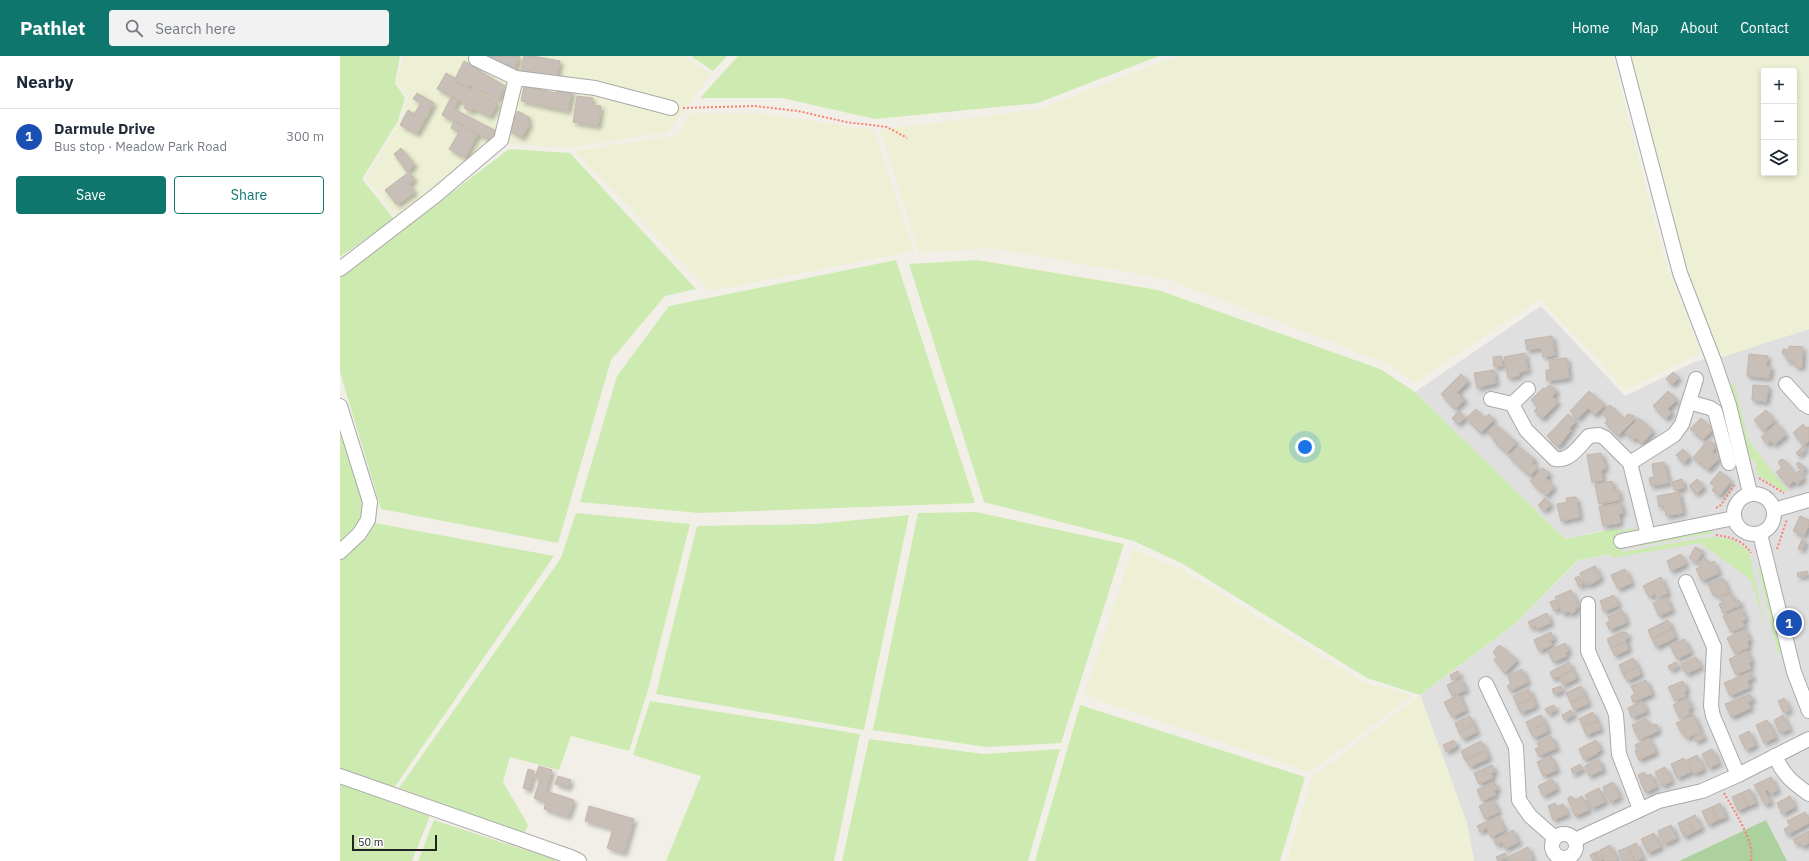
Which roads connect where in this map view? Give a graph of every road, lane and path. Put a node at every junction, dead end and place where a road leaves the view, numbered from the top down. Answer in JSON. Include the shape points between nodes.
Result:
{"nodes":[{"id":1,"x":1623,"y":56,"type":"edge"},
{"id":2,"x":476,"y":59,"type":"dead end"},
{"id":3,"x":516,"y":78,"type":"junction"},
{"id":4,"x":671,"y":108,"type":"joint"},
{"id":5,"x":907,"y":138,"type":"dead end"},
{"id":6,"x":340,"y":269,"type":"edge"},
{"id":7,"x":1696,"y":379,"type":"dead end"},
{"id":8,"x":1786,"y":384,"type":"dead end"},
{"id":9,"x":1528,"y":389,"type":"dead end"},
{"id":10,"x":1491,"y":399,"type":"dead end"},
{"id":11,"x":1689,"y":402,"type":"junction"},
{"id":12,"x":1512,"y":404,"type":"junction"},
{"id":13,"x":340,"y":406,"type":"edge"},
{"id":14,"x":1809,"y":407,"type":"edge"},
{"id":15,"x":1630,"y":463,"type":"junction"},
{"id":16,"x":1729,"y":463,"type":"dead end"},
{"id":17,"x":1757,"y":476,"type":"dead end"},
{"id":18,"x":1736,"y":482,"type":"dead end"},
{"id":19,"x":1750,"y":493,"type":"junction"},
{"id":20,"x":1809,"y":500,"type":"edge"},
{"id":21,"x":1794,"y":503,"type":"junction"},
{"id":22,"x":1715,"y":508,"type":"dead end"},
{"id":23,"x":1774,"y":510,"type":"junction"},
{"id":24,"x":1734,"y":518,"type":"junction"},
{"id":25,"x":1760,"y":534,"type":"junction"},
{"id":26,"x":1648,"y":535,"type":"junction"},
{"id":27,"x":1711,"y":535,"type":"dead end"},
{"id":28,"x":1621,"y":541,"type":"dead end"},
{"id":29,"x":1777,"y":551,"type":"dead end"},
{"id":30,"x":340,"y":552,"type":"edge"},
{"id":31,"x":1752,"y":554,"type":"dead end"},
{"id":32,"x":1686,"y":582,"type":"dead end"},
{"id":33,"x":1588,"y":604,"type":"dead end"},
{"id":34,"x":1486,"y":684,"type":"dead end"},
{"id":35,"x":1809,"y":711,"type":"edge"},
{"id":36,"x":1809,"y":739,"type":"edge"},
{"id":37,"x":1775,"y":756,"type":"junction"},
{"id":38,"x":1738,"y":775,"type":"junction"},
{"id":39,"x":340,"y":776,"type":"edge"},
{"id":40,"x":1719,"y":784,"type":"junction"},
{"id":41,"x":1809,"y":794,"type":"edge"},
{"id":42,"x":1640,"y":809,"type":"junction"},
{"id":43,"x":1554,"y":838,"type":"junction"},
{"id":44,"x":1575,"y":840,"type":"junction"},
{"id":45,"x":1560,"y":859,"type":"edge"},
{"id":46,"x":579,"y":861,"type":"edge"},
{"id":47,"x":1751,"y":861,"type":"edge"}],
"edges":[{"from":1,"to":19,"type":"street","via":[[1680,273],[1729,405]]},
{"from":2,"to":3,"type":"street"},
{"from":3,"to":4,"type":"street","via":[[595,88]]},
{"from":3,"to":6,"type":"street","via":[[501,140],[435,196]]},
{"from":4,"to":5,"type":"path","via":[[755,106],[798,111],[846,122],[888,127]]},
{"from":7,"to":11,"type":"street"},
{"from":8,"to":14,"type":"street"},
{"from":9,"to":12,"type":"street"},
{"from":10,"to":12,"type":"street"},
{"from":11,"to":15,"type":"street","via":[[1682,424],[1674,435]]},
{"from":11,"to":16,"type":"street","via":[[1715,411]]},
{"from":12,"to":15,"type":"street","via":[[1526,430],[1554,459],[1569,457],[1589,436],[1599,435]]},
{"from":13,"to":30,"type":"street","via":[[370,502],[368,520],[359,534]]},
{"from":15,"to":26,"type":"street"},
{"from":17,"to":21,"type":"path","via":[[1784,494],[1789,493]]},
{"from":18,"to":22,"type":"path","via":[[1721,504]]},
{"from":19,"to":23,"type":"street","via":[[1766,498]]},
{"from":19,"to":24,"type":"street","via":[[1737,503]]},
{"from":20,"to":21,"type":"street"},
{"from":21,"to":23,"type":"street"},
{"from":21,"to":29,"type":"path","via":[[1795,510],[1791,512],[1785,524]]},
{"from":23,"to":25,"type":"street","via":[[1771,524]]},
{"from":24,"to":25,"type":"street","via":[[1738,527],[1744,531]]},
{"from":24,"to":26,"type":"street"},
{"from":25,"to":35,"type":"street","via":[[1794,672]]},
{"from":26,"to":28,"type":"street"},
{"from":27,"to":31,"type":"path","via":[[1742,542]]},
{"from":32,"to":38,"type":"street","via":[[1714,647],[1711,706]]},
{"from":33,"to":42,"type":"street","via":[[1588,651],[1616,715],[1619,754]]},
{"from":34,"to":43,"type":"street","via":[[1516,747],[1519,800],[1530,816]]},
{"from":36,"to":37,"type":"street"},
{"from":37,"to":38,"type":"street"},
{"from":37,"to":41,"type":"street","via":[[1791,782]]},
{"from":38,"to":40,"type":"street"},
{"from":39,"to":46,"type":"street"},
{"from":40,"to":42,"type":"street"},
{"from":40,"to":47,"type":"path","via":[[1747,837],[1751,847]]},
{"from":42,"to":44,"type":"street"},
{"from":43,"to":44,"type":"street","via":[[1565,834]]},
{"from":43,"to":45,"type":"street","via":[[1552,850]]},
{"from":44,"to":45,"type":"street","via":[[1576,848],[1572,855]]}]}
